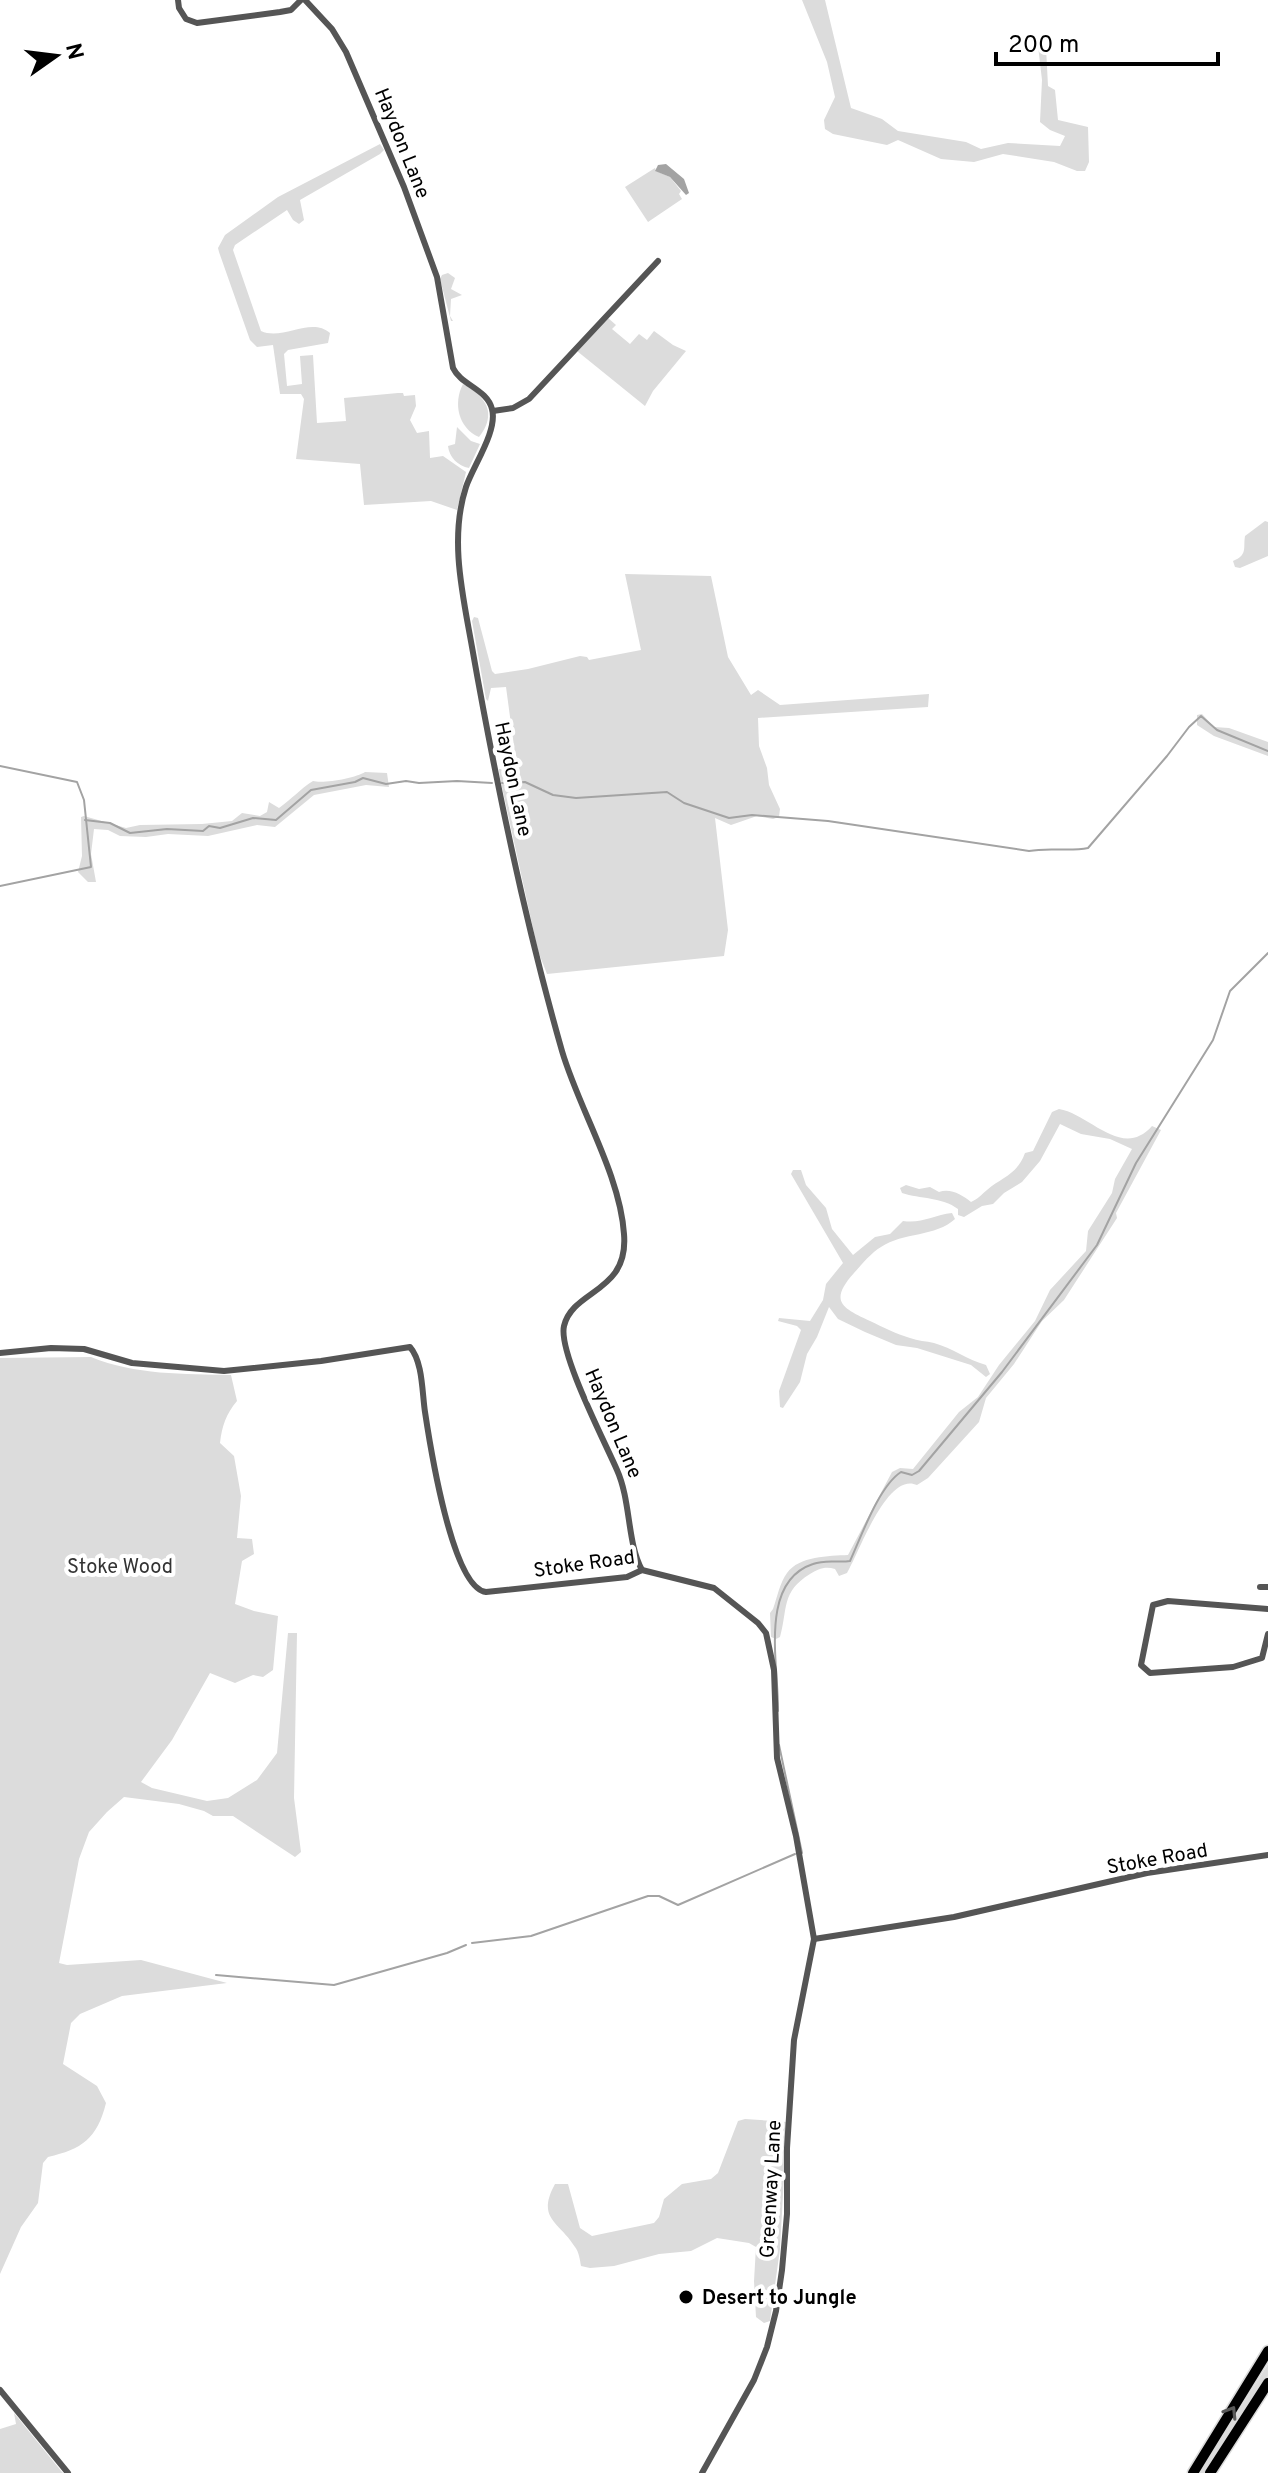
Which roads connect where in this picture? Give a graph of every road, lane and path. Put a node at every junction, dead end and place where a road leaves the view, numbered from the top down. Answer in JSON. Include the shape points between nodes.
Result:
{"nodes":[{"id":1,"x":178,"y":0,"type":"edge"},
{"id":2,"x":303,"y":0,"type":"edge"},
{"id":3,"x":658,"y":261,"type":"dead end"},
{"id":4,"x":493,"y":411,"type":"junction"},
{"id":5,"x":0,"y":1353,"type":"edge"},
{"id":6,"x":642,"y":1570,"type":"junction"},
{"id":7,"x":1260,"y":1587,"type":"dead end"},
{"id":8,"x":1268,"y":1587,"type":"edge"},
{"id":9,"x":1268,"y":1609,"type":"edge"},
{"id":10,"x":1268,"y":1634,"type":"edge"},
{"id":11,"x":1268,"y":1855,"type":"edge"},
{"id":12,"x":814,"y":1939,"type":"junction"},
{"id":13,"x":1268,"y":2351,"type":"edge"},
{"id":14,"x":1268,"y":2383,"type":"edge"},
{"id":15,"x":0,"y":2390,"type":"edge"},
{"id":16,"x":68,"y":2473,"type":"edge"},
{"id":17,"x":702,"y":2473,"type":"edge"},
{"id":18,"x":1193,"y":2473,"type":"edge"},
{"id":19,"x":1210,"y":2473,"type":"edge"}],
"edges":[{"from":1,"to":2,"type":"street","via":[[186,19],[197,23],[291,10]]},
{"from":2,"to":4,"type":"street","name":"Haydon Lane","via":[[346,52],[404,187],[437,277],[453,368]]},
{"from":3,"to":4,"type":"street","via":[[529,399]]},
{"from":4,"to":6,"type":"street","name":"Haydon Lane","via":[[491,431],[463,494],[459,565],[500,799],[529,928],[562,1050],[623,1222],[623,1260],[614,1276],[570,1314],[563,1336],[625,1490]]},
{"from":5,"to":6,"type":"street","name":"Stoke Road","via":[[84,1349],[146,1365],[224,1371],[410,1347],[448,1525],[474,1588],[486,1592],[627,1577]]},
{"from":6,"to":12,"type":"street","name":"Stoke Road","via":[[714,1588],[766,1633],[774,1670],[777,1758]]},
{"from":7,"to":8,"type":"street"},
{"from":9,"to":10,"type":"street","via":[[1168,1601],[1153,1605],[1141,1665],[1150,1673],[1233,1667],[1262,1658]]},
{"from":11,"to":12,"type":"street","name":"Stoke Road","via":[[1147,1873],[954,1917]]},
{"from":12,"to":17,"type":"street","name":"Greenway Lane","via":[[794,2040],[787,2214],[776,2311],[754,2380]]},
{"from":18,"to":13,"type":"highway","one_way":true},
{"from":14,"to":19,"type":"highway"},
{"from":15,"to":16,"type":"street"}]}
